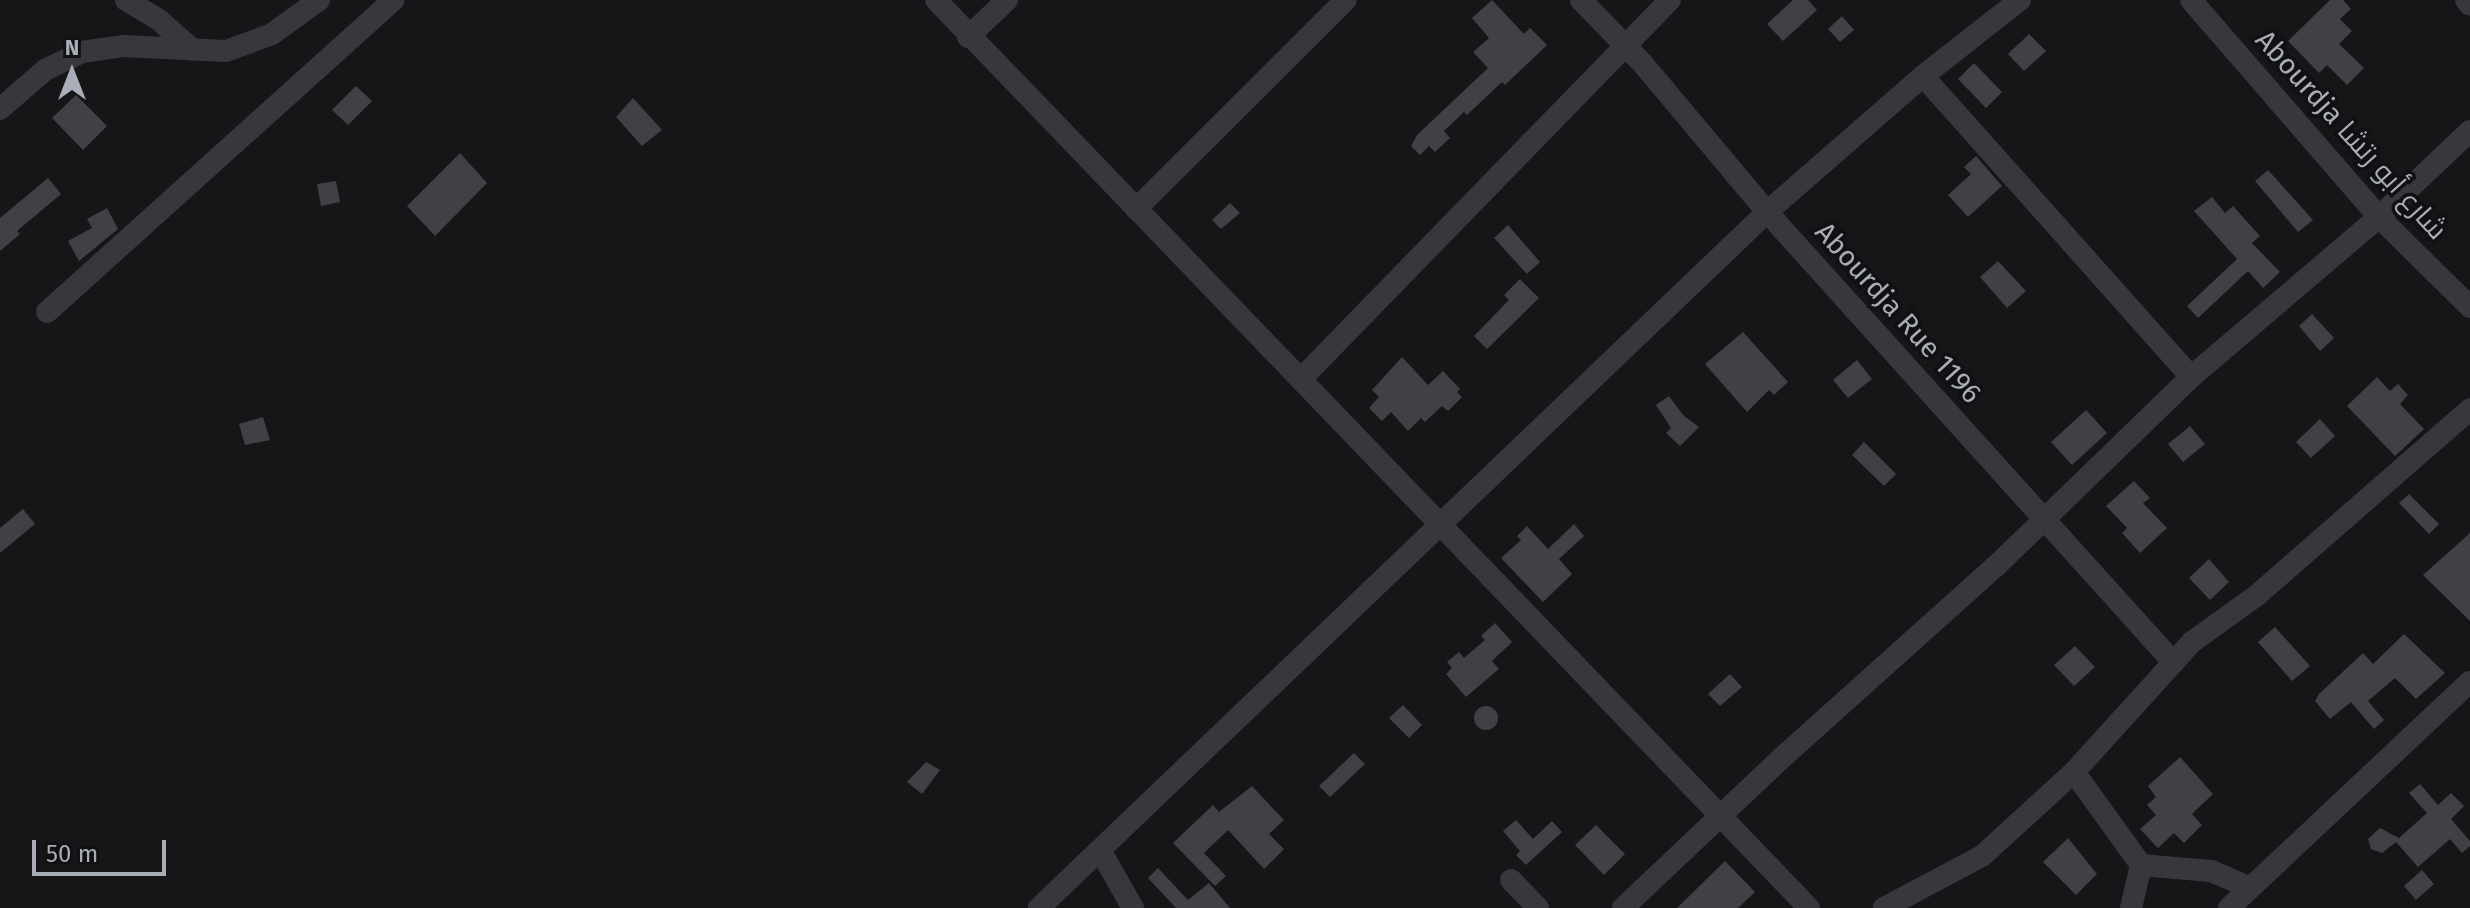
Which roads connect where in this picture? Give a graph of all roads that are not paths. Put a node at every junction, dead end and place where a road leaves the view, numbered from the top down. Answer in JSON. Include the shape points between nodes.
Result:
{"nodes":[{"id":1,"x":126,"y":0,"type":"edge"},
{"id":2,"x":319,"y":0,"type":"edge"},
{"id":3,"x":393,"y":0,"type":"edge"},
{"id":4,"x":936,"y":0,"type":"edge"},
{"id":5,"x":1007,"y":0,"type":"edge"},
{"id":6,"x":1346,"y":0,"type":"edge"},
{"id":7,"x":1581,"y":0,"type":"edge"},
{"id":8,"x":1670,"y":0,"type":"edge"},
{"id":9,"x":2020,"y":0,"type":"edge"},
{"id":10,"x":2191,"y":0,"type":"edge"},
{"id":11,"x":968,"y":37,"type":"junction"},
{"id":12,"x":1625,"y":46,"type":"junction"},
{"id":13,"x":193,"y":50,"type":"junction"},
{"id":14,"x":1923,"y":76,"type":"junction"},
{"id":15,"x":0,"y":109,"type":"edge"},
{"id":16,"x":2470,"y":131,"type":"edge"},
{"id":17,"x":1136,"y":209,"type":"junction"},
{"id":18,"x":1767,"y":212,"type":"junction"},
{"id":19,"x":2379,"y":217,"type":"junction"},
{"id":20,"x":2470,"y":307,"type":"edge"},
{"id":21,"x":47,"y":312,"type":"dead end"},
{"id":22,"x":2191,"y":377,"type":"junction"},
{"id":23,"x":1301,"y":379,"type":"junction"},
{"id":24,"x":2470,"y":409,"type":"edge"},
{"id":25,"x":2044,"y":519,"type":"junction"},
{"id":26,"x":1441,"y":522,"type":"junction"},
{"id":27,"x":2174,"y":663,"type":"junction"},
{"id":28,"x":2470,"y":682,"type":"edge"},
{"id":29,"x":2074,"y":772,"type":"junction"},
{"id":30,"x":1721,"y":816,"type":"junction"},
{"id":31,"x":1100,"y":850,"type":"junction"},
{"id":32,"x":2141,"y":865,"type":"junction"},
{"id":33,"x":1511,"y":880,"type":"dead end"},
{"id":34,"x":2251,"y":888,"type":"junction"},
{"id":35,"x":1039,"y":908,"type":"edge"},
{"id":36,"x":1133,"y":908,"type":"edge"},
{"id":37,"x":1538,"y":908,"type":"edge"},
{"id":38,"x":1623,"y":908,"type":"edge"},
{"id":39,"x":1809,"y":908,"type":"edge"},
{"id":40,"x":1884,"y":908,"type":"edge"},
{"id":41,"x":2131,"y":908,"type":"edge"},
{"id":42,"x":2229,"y":908,"type":"edge"}],
"edges":[{"from":1,"to":13,"type":"street"},
{"from":2,"to":13,"type":"street","via":[[257,41],[226,51]]},
{"from":3,"to":21,"type":"street"},
{"from":4,"to":11,"type":"street"},
{"from":5,"to":11,"type":"street"},
{"from":6,"to":17,"type":"street"},
{"from":7,"to":12,"type":"street","name":"Abourdja Rue 1196"},
{"from":8,"to":12,"type":"street"},
{"from":9,"to":14,"type":"street"},
{"from":10,"to":19,"type":"street","name":"Abourdja شارع أبو رتشا"},
{"from":11,"to":17,"type":"street"},
{"from":12,"to":18,"type":"street","name":"Abourdja Rue 1196"},
{"from":12,"to":23,"type":"street"},
{"from":13,"to":15,"type":"street","via":[[123,46],[82,52],[45,70]]},
{"from":14,"to":18,"type":"street"},
{"from":14,"to":22,"type":"street"},
{"from":16,"to":19,"type":"street"},
{"from":17,"to":23,"type":"street"},
{"from":18,"to":25,"type":"street","name":"Abourdja Rue 1196"},
{"from":18,"to":26,"type":"street"},
{"from":19,"to":20,"type":"street","name":"Abourdja شارع أبو رتشا"},
{"from":19,"to":22,"type":"street"},
{"from":22,"to":25,"type":"street"},
{"from":23,"to":26,"type":"street"},
{"from":24,"to":27,"type":"street","via":[[2256,596],[2192,642]]},
{"from":25,"to":27,"type":"street","name":"Abourdja Rue 1196"},
{"from":25,"to":30,"type":"street"},
{"from":26,"to":30,"type":"street"},
{"from":26,"to":31,"type":"street"},
{"from":27,"to":29,"type":"street"},
{"from":28,"to":34,"type":"street"},
{"from":29,"to":32,"type":"street"},
{"from":29,"to":40,"type":"street","via":[[1982,856]]},
{"from":30,"to":38,"type":"street"},
{"from":30,"to":39,"type":"street"},
{"from":31,"to":35,"type":"street"},
{"from":31,"to":36,"type":"street"},
{"from":32,"to":34,"type":"street","via":[[2211,871]]},
{"from":32,"to":41,"type":"street"},
{"from":33,"to":37,"type":"street"},
{"from":34,"to":42,"type":"street"}]}
